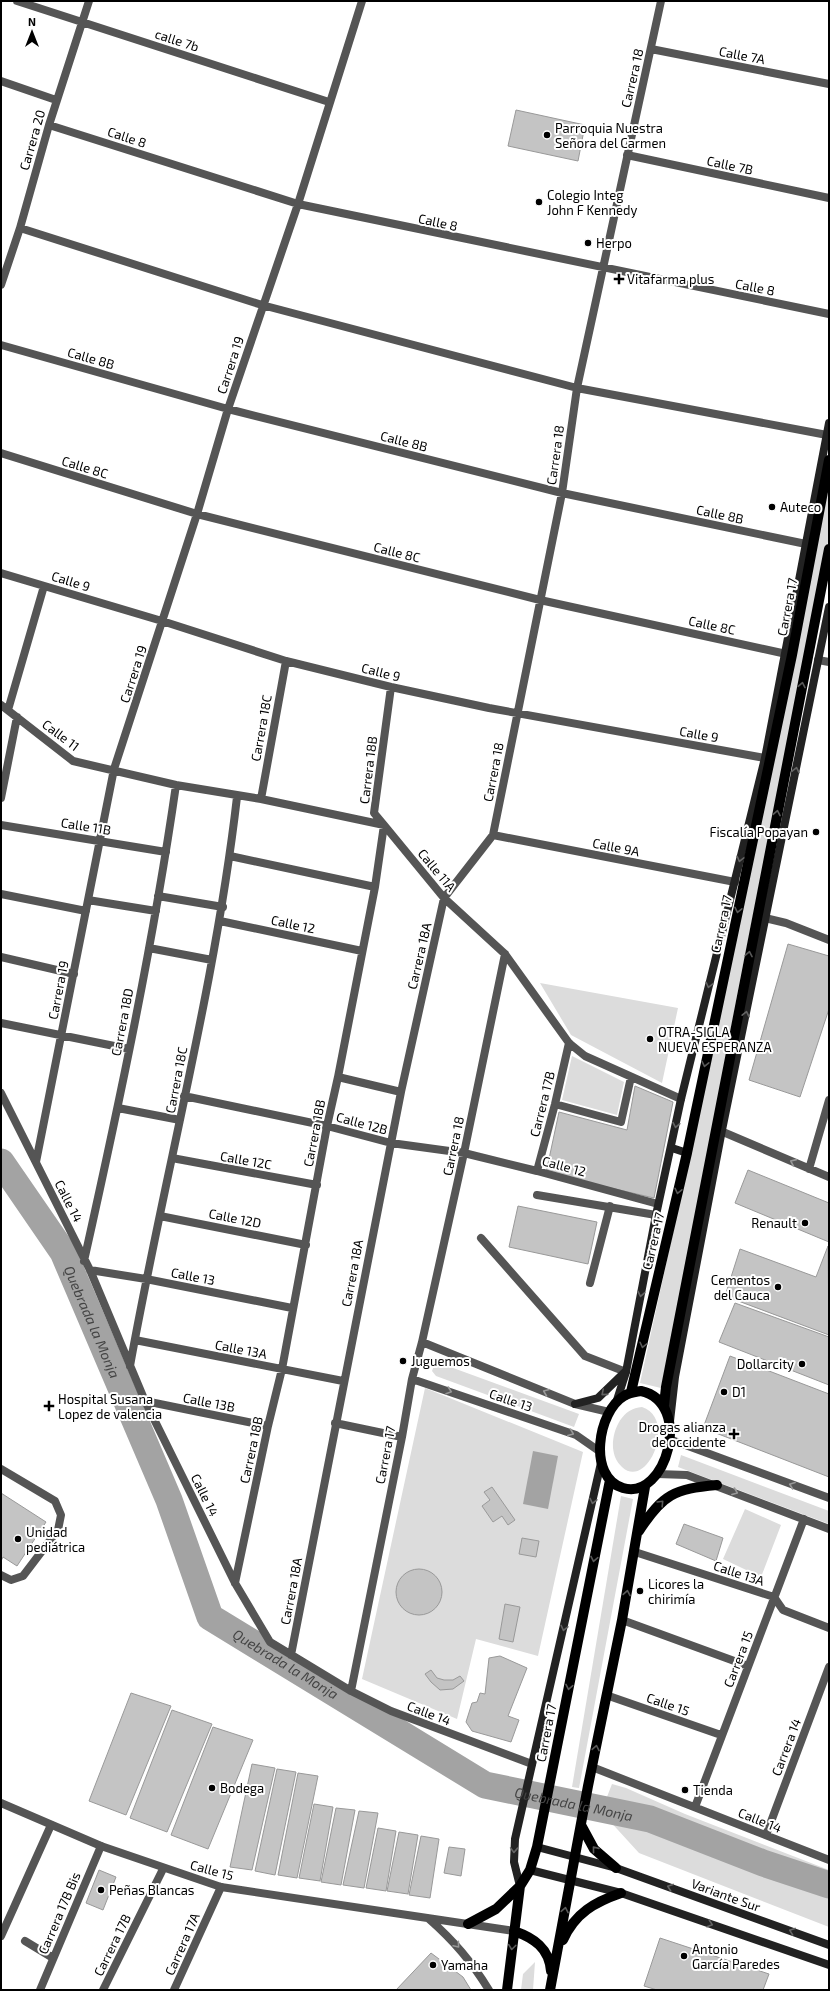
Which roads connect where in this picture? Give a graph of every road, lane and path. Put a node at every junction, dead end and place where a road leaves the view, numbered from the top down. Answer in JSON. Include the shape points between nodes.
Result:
{"nodes":[{"id":1,"x":17,"y":1,"type":"edge"},
{"id":2,"x":89,"y":1,"type":"edge"},
{"id":3,"x":362,"y":1,"type":"edge"},
{"id":4,"x":661,"y":1,"type":"edge"},
{"id":5,"x":82,"y":22,"type":"junction"},
{"id":6,"x":651,"y":50,"type":"junction"},
{"id":7,"x":1,"y":81,"type":"edge"},
{"id":8,"x":829,"y":84,"type":"edge"},
{"id":9,"x":56,"y":100,"type":"junction"},
{"id":10,"x":329,"y":102,"type":"junction"},
{"id":11,"x":49,"y":125,"type":"junction"},
{"id":12,"x":627,"y":155,"type":"junction"},
{"id":13,"x":829,"y":198,"type":"edge"},
{"id":14,"x":298,"y":204,"type":"junction"},
{"id":15,"x":20,"y":228,"type":"junction"},
{"id":16,"x":604,"y":269,"type":"junction"},
{"id":17,"x":2,"y":280,"type":"edge"},
{"id":18,"x":262,"y":305,"type":"junction"},
{"id":19,"x":829,"y":314,"type":"edge"},
{"id":20,"x":1,"y":345,"type":"edge"},
{"id":21,"x":577,"y":388,"type":"junction"},
{"id":22,"x":228,"y":409,"type":"junction"},
{"id":23,"x":829,"y":423,"type":"edge"},
{"id":24,"x":827,"y":436,"type":"junction"},
{"id":25,"x":1,"y":453,"type":"edge"},
{"id":26,"x":829,"y":460,"type":"edge"},
{"id":27,"x":562,"y":493,"type":"junction"},
{"id":28,"x":197,"y":514,"type":"junction"},
{"id":29,"x":806,"y":544,"type":"junction"},
{"id":30,"x":829,"y":549,"type":"edge"},
{"id":31,"x":1,"y":573,"type":"edge"},
{"id":32,"x":44,"y":586,"type":"junction"},
{"id":33,"x":540,"y":600,"type":"junction"},
{"id":34,"x":829,"y":607,"type":"edge"},
{"id":35,"x":162,"y":621,"type":"junction"},
{"id":36,"x":788,"y":654,"type":"junction"},
{"id":37,"x":818,"y":660,"type":"junction"},
{"id":38,"x":286,"y":661,"type":"junction"},
{"id":39,"x":829,"y":662,"type":"edge"},
{"id":40,"x":391,"y":687,"type":"junction"},
{"id":41,"x":5,"y":707,"type":"edge"},
{"id":42,"x":517,"y":713,"type":"junction"},
{"id":43,"x":17,"y":716,"type":"junction"},
{"id":44,"x":765,"y":758,"type":"junction"},
{"id":45,"x":114,"y":770,"type":"junction"},
{"id":46,"x":176,"y":785,"type":"junction"},
{"id":47,"x":238,"y":797,"type":"junction"},
{"id":48,"x":1,"y":798,"type":"edge"},
{"id":49,"x":261,"y":799,"type":"junction"},
{"id":50,"x":1,"y":825,"type":"edge"},
{"id":51,"x":384,"y":825,"type":"junction"},
{"id":52,"x":493,"y":835,"type":"junction"},
{"id":53,"x":100,"y":840,"type":"junction"},
{"id":54,"x":166,"y":852,"type":"junction"},
{"id":55,"x":230,"y":856,"type":"junction"},
{"id":56,"x":735,"y":882,"type":"junction"},
{"id":57,"x":375,"y":887,"type":"junction"},
{"id":58,"x":1,"y":894,"type":"edge"},
{"id":59,"x":158,"y":896,"type":"junction"},
{"id":60,"x":444,"y":898,"type":"junction"},
{"id":61,"x":88,"y":900,"type":"junction"},
{"id":62,"x":223,"y":906,"type":"junction"},
{"id":63,"x":86,"y":911,"type":"junction"},
{"id":64,"x":156,"y":911,"type":"junction"},
{"id":65,"x":765,"y":918,"type":"junction"},
{"id":66,"x":220,"y":921,"type":"junction"},
{"id":67,"x":829,"y":940,"type":"edge"},
{"id":68,"x":149,"y":948,"type":"junction"},
{"id":69,"x":362,"y":950,"type":"junction"},
{"id":70,"x":505,"y":954,"type":"junction"},
{"id":71,"x":1,"y":957,"type":"edge"},
{"id":72,"x":212,"y":960,"type":"junction"},
{"id":73,"x":74,"y":974,"type":"junction"},
{"id":74,"x":1,"y":1022,"type":"edge"},
{"id":75,"x":62,"y":1035,"type":"junction"},
{"id":76,"x":569,"y":1043,"type":"junction"},
{"id":77,"x":129,"y":1049,"type":"junction"},
{"id":78,"x":338,"y":1077,"type":"junction"},
{"id":79,"x":631,"y":1077,"type":"junction"},
{"id":80,"x":401,"y":1092,"type":"junction"},
{"id":81,"x":1,"y":1095,"type":"edge"},
{"id":82,"x":184,"y":1096,"type":"junction"},
{"id":83,"x":681,"y":1099,"type":"junction"},
{"id":84,"x":829,"y":1100,"type":"edge"},
{"id":85,"x":555,"y":1104,"type":"junction"},
{"id":86,"x":118,"y":1108,"type":"junction"},
{"id":87,"x":180,"y":1120,"type":"junction"},
{"id":88,"x":327,"y":1126,"type":"junction"},
{"id":89,"x":719,"y":1130,"type":"junction"},
{"id":90,"x":391,"y":1143,"type":"junction"},
{"id":91,"x":672,"y":1148,"type":"junction"},
{"id":92,"x":686,"y":1153,"type":"junction"},
{"id":93,"x":464,"y":1154,"type":"junction"},
{"id":94,"x":172,"y":1158,"type":"junction"},
{"id":95,"x":36,"y":1162,"type":"junction"},
{"id":96,"x":809,"y":1169,"type":"junction"},
{"id":97,"x":537,"y":1171,"type":"junction"},
{"id":98,"x":829,"y":1177,"type":"edge"},
{"id":99,"x":316,"y":1185,"type":"junction"},
{"id":100,"x":537,"y":1195,"type":"dead end"},
{"id":101,"x":658,"y":1204,"type":"junction"},
{"id":102,"x":610,"y":1206,"type":"junction"},
{"id":103,"x":656,"y":1215,"type":"junction"},
{"id":104,"x":160,"y":1216,"type":"junction"},
{"id":105,"x":481,"y":1238,"type":"dead end"},
{"id":106,"x":306,"y":1245,"type":"junction"},
{"id":107,"x":84,"y":1261,"type":"junction"},
{"id":108,"x":90,"y":1270,"type":"junction"},
{"id":109,"x":146,"y":1279,"type":"junction"},
{"id":110,"x":590,"y":1283,"type":"dead end"},
{"id":111,"x":292,"y":1308,"type":"junction"},
{"id":112,"x":135,"y":1340,"type":"junction"},
{"id":113,"x":422,"y":1342,"type":"junction"},
{"id":114,"x":130,"y":1366,"type":"junction"},
{"id":115,"x":282,"y":1369,"type":"junction"},
{"id":116,"x":626,"y":1372,"type":"junction"},
{"id":117,"x":412,"y":1379,"type":"junction"},
{"id":118,"x":343,"y":1381,"type":"junction"},
{"id":119,"x":631,"y":1392,"type":"junction"},
{"id":120,"x":145,"y":1401,"type":"junction"},
{"id":121,"x":575,"y":1404,"type":"junction"},
{"id":122,"x":664,"y":1405,"type":"junction"},
{"id":123,"x":612,"y":1408,"type":"junction"},
{"id":124,"x":335,"y":1423,"type":"junction"},
{"id":125,"x":669,"y":1424,"type":"junction"},
{"id":126,"x":268,"y":1426,"type":"junction"},
{"id":127,"x":402,"y":1437,"type":"junction"},
{"id":128,"x":669,"y":1439,"type":"junction"},
{"id":129,"x":599,"y":1451,"type":"junction"},
{"id":130,"x":601,"y":1463,"type":"junction"},
{"id":131,"x":1,"y":1470,"type":"edge"},
{"id":132,"x":657,"y":1474,"type":"junction"},
{"id":133,"x":610,"y":1480,"type":"junction"},
{"id":134,"x":717,"y":1485,"type":"junction"},
{"id":135,"x":646,"y":1486,"type":"junction"},
{"id":136,"x":829,"y":1498,"type":"edge"},
{"id":137,"x":804,"y":1519,"type":"junction"},
{"id":138,"x":829,"y":1529,"type":"edge"},
{"id":139,"x":637,"y":1534,"type":"junction"},
{"id":140,"x":635,"y":1552,"type":"junction"},
{"id":141,"x":1,"y":1575,"type":"edge"},
{"id":142,"x":236,"y":1584,"type":"junction"},
{"id":143,"x":774,"y":1597,"type":"junction"},
{"id":144,"x":622,"y":1620,"type":"junction"},
{"id":145,"x":829,"y":1628,"type":"edge"},
{"id":146,"x":291,"y":1655,"type":"junction"},
{"id":147,"x":748,"y":1666,"type":"junction"},
{"id":148,"x":829,"y":1667,"type":"edge"},
{"id":149,"x":827,"y":1679,"type":"edge"},
{"id":150,"x":351,"y":1691,"type":"junction"},
{"id":151,"x":606,"y":1695,"type":"junction"},
{"id":152,"x":721,"y":1736,"type":"junction"},
{"id":153,"x":532,"y":1764,"type":"junction"},
{"id":154,"x":592,"y":1767,"type":"junction"},
{"id":155,"x":1,"y":1803,"type":"edge"},
{"id":156,"x":695,"y":1807,"type":"junction"},
{"id":157,"x":581,"y":1822,"type":"junction"},
{"id":158,"x":51,"y":1825,"type":"junction"},
{"id":159,"x":766,"y":1835,"type":"junction"},
{"id":160,"x":101,"y":1846,"type":"junction"},
{"id":161,"x":537,"y":1847,"type":"junction"},
{"id":162,"x":575,"y":1857,"type":"junction"},
{"id":163,"x":829,"y":1860,"type":"edge"},
{"id":164,"x":163,"y":1868,"type":"junction"},
{"id":165,"x":616,"y":1868,"type":"junction"},
{"id":166,"x":530,"y":1870,"type":"junction"},
{"id":167,"x":571,"y":1880,"type":"junction"},
{"id":168,"x":520,"y":1886,"type":"junction"},
{"id":169,"x":221,"y":1887,"type":"junction"},
{"id":170,"x":621,"y":1893,"type":"junction"},
{"id":171,"x":429,"y":1919,"type":"junction"},
{"id":172,"x":468,"y":1924,"type":"junction"},
{"id":173,"x":514,"y":1931,"type":"junction"},
{"id":174,"x":1,"y":1936,"type":"edge"},
{"id":175,"x":25,"y":1941,"type":"dead end"},
{"id":176,"x":829,"y":1945,"type":"edge"},
{"id":177,"x":557,"y":1950,"type":"junction"},
{"id":178,"x":53,"y":1958,"type":"junction"},
{"id":179,"x":829,"y":1965,"type":"edge"},
{"id":180,"x":552,"y":1979,"type":"junction"},
{"id":181,"x":40,"y":1990,"type":"edge"},
{"id":182,"x":103,"y":1990,"type":"edge"},
{"id":183,"x":174,"y":1990,"type":"edge"},
{"id":184,"x":489,"y":1990,"type":"edge"},
{"id":185,"x":506,"y":1990,"type":"edge"},
{"id":186,"x":550,"y":1990,"type":"edge"}],
"edges":[{"from":1,"to":5,"type":"street","name":"calle 7b"},
{"from":2,"to":5,"type":"street","name":"Carrera 20"},
{"from":3,"to":10,"type":"street","name":"Carrera 19"},
{"from":4,"to":6,"type":"street","name":"Carrera 18"},
{"from":5,"to":9,"type":"street","name":"Carrera 20"},
{"from":5,"to":10,"type":"street","name":"calle 7b"},
{"from":6,"to":8,"type":"street","name":"Calle 7A"},
{"from":6,"to":12,"type":"street","name":"Carrera 18"},
{"from":7,"to":9,"type":"street"},
{"from":9,"to":11,"type":"street","name":"Carrera 20"},
{"from":10,"to":14,"type":"street","name":"Carrera 19"},
{"from":11,"to":14,"type":"street","name":"Calle 8"},
{"from":11,"to":15,"type":"street","name":"Carrera 20"},
{"from":12,"to":13,"type":"street","name":"Calle 7B"},
{"from":12,"to":16,"type":"street","name":"Carrera 18"},
{"from":14,"to":16,"type":"street","name":"Calle 8"},
{"from":14,"to":18,"type":"street","name":"Carrera 19"},
{"from":15,"to":17,"type":"street","name":"Carrera 20"},
{"from":15,"to":18,"type":"street"},
{"from":16,"to":19,"type":"street","name":"Calle 8"},
{"from":16,"to":21,"type":"street","name":"Carrera 18"},
{"from":18,"to":21,"type":"street"},
{"from":18,"to":22,"type":"street","name":"Carrera 19"},
{"from":20,"to":22,"type":"street","name":"Calle 8B"},
{"from":21,"to":24,"type":"street"},
{"from":21,"to":27,"type":"street","name":"Carrera 18"},
{"from":22,"to":27,"type":"street","name":"Calle 8B"},
{"from":22,"to":28,"type":"street","name":"Carrera 19"},
{"from":23,"to":24,"type":"main road"},
{"from":24,"to":29,"type":"main road"},
{"from":25,"to":28,"type":"street","name":"Calle 8C"},
{"from":26,"to":36,"type":"main road","name":"Carrera 17"},
{"from":27,"to":29,"type":"street","name":"Calle 8B"},
{"from":27,"to":33,"type":"street","name":"Carrera 18"},
{"from":28,"to":33,"type":"street","name":"Calle 8C"},
{"from":28,"to":35,"type":"street","name":"Carrera 19"},
{"from":29,"to":36,"type":"main road"},
{"from":89,"to":30,"type":"main road","one_way":true},
{"from":31,"to":32,"type":"street","name":"Calle 9"},
{"from":32,"to":35,"type":"street","name":"Calle 9"},
{"from":32,"to":41,"type":"street"},
{"from":33,"to":36,"type":"street","name":"Calle 8C"},
{"from":33,"to":42,"type":"street","name":"Carrera 18"},
{"from":34,"to":37,"type":"main road"},
{"from":35,"to":38,"type":"street","name":"Calle 9"},
{"from":35,"to":45,"type":"street","name":"Carrera 19"},
{"from":36,"to":44,"type":"main road"},
{"from":36,"to":92,"type":"main road","name":"Carrera 17","one_way":true},
{"from":37,"to":39,"type":"street"},
{"from":65,"to":37,"type":"main road","one_way":true},
{"from":38,"to":40,"type":"street","name":"Calle 9"},
{"from":38,"to":49,"type":"street","name":"Carrera 18C"},
{"from":40,"to":42,"type":"street","name":"Calle 9"},
{"from":40,"to":51,"type":"street","name":"Carrera 18B","via":[[374,813]]},
{"from":41,"to":43,"type":"street","name":"Calle 11"},
{"from":42,"to":44,"type":"street","name":"Calle 9"},
{"from":42,"to":52,"type":"street","name":"Carrera 18"},
{"from":43,"to":45,"type":"street","name":"Calle 11","via":[[73,760]]},
{"from":43,"to":48,"type":"street"},
{"from":44,"to":56,"type":"main road","one_way":true},
{"from":45,"to":46,"type":"street"},
{"from":45,"to":53,"type":"street","name":"Carrera 19"},
{"from":46,"to":47,"type":"street"},
{"from":46,"to":54,"type":"street","name":"Carrera 18D"},
{"from":47,"to":49,"type":"street"},
{"from":47,"to":55,"type":"street","name":"Carrera 18C"},
{"from":49,"to":51,"type":"street"},
{"from":50,"to":53,"type":"street","name":"Calle 11B"},
{"from":51,"to":57,"type":"street","name":"Carrera 18B"},
{"from":51,"to":60,"type":"street","name":"Calle 11A"},
{"from":52,"to":56,"type":"street","name":"Calle 9A"},
{"from":52,"to":60,"type":"street","name":"Carrera 18"},
{"from":53,"to":54,"type":"street","name":"Calle 11B"},
{"from":53,"to":61,"type":"street","name":"Carrera 19"},
{"from":54,"to":59,"type":"street","name":"Carrera 18D"},
{"from":55,"to":57,"type":"street"},
{"from":55,"to":62,"type":"street","name":"Carrera 18C"},
{"from":56,"to":83,"type":"main road","one_way":true},
{"from":57,"to":69,"type":"street","name":"Carrera 18B"},
{"from":58,"to":63,"type":"street"},
{"from":59,"to":62,"type":"street"},
{"from":59,"to":64,"type":"street","name":"Carrera 18D"},
{"from":60,"to":70,"type":"street","name":"Calle 11A"},
{"from":60,"to":80,"type":"street","name":"Carrera 18A"},
{"from":61,"to":63,"type":"street","name":"Carrera 19"},
{"from":61,"to":64,"type":"street"},
{"from":62,"to":66,"type":"street","name":"Carrera 18C"},
{"from":63,"to":73,"type":"street","name":"Carrera 19"},
{"from":64,"to":68,"type":"street","name":"Carrera 18D"},
{"from":65,"to":67,"type":"street","via":[[786,923]]},
{"from":89,"to":65,"type":"main road","one_way":true},
{"from":66,"to":69,"type":"street","name":"Calle 12"},
{"from":66,"to":72,"type":"street","name":"Carrera 18C"},
{"from":68,"to":72,"type":"street"},
{"from":68,"to":77,"type":"street","name":"Carrera 18D"},
{"from":69,"to":78,"type":"street","name":"Carrera 18B"},
{"from":70,"to":76,"type":"street","name":"Calle 11A"},
{"from":70,"to":93,"type":"street","name":"Carrera 18"},
{"from":71,"to":73,"type":"street"},
{"from":72,"to":82,"type":"street","name":"Carrera 18C"},
{"from":73,"to":75,"type":"street","name":"Carrera 19"},
{"from":74,"to":75,"type":"street"},
{"from":75,"to":77,"type":"street"},
{"from":75,"to":95,"type":"street","name":"Carrera 19"},
{"from":76,"to":79,"type":"street","name":"Calle 11A","via":[[585,1056]]},
{"from":76,"to":85,"type":"street","name":"Carrera 17B"},
{"from":77,"to":86,"type":"street","name":"Carrera 18D"},
{"from":78,"to":80,"type":"street"},
{"from":78,"to":88,"type":"street","name":"Carrera 18B"},
{"from":79,"to":83,"type":"street","name":"Calle 11A"},
{"from":79,"to":85,"type":"street","via":[[622,1122]]},
{"from":80,"to":90,"type":"street","name":"Carrera 18A"},
{"from":81,"to":95,"type":"street","name":"Calle 14"},
{"from":82,"to":87,"type":"street","name":"Carrera 18C"},
{"from":82,"to":88,"type":"street","name":"Calle 12B"},
{"from":83,"to":91,"type":"main road","one_way":true},
{"from":84,"to":96,"type":"street"},
{"from":85,"to":97,"type":"street","name":"Carrera 17B"},
{"from":86,"to":87,"type":"street"},
{"from":86,"to":107,"type":"street","name":"Carrera 18D"},
{"from":87,"to":94,"type":"street","name":"Carrera 18C"},
{"from":88,"to":90,"type":"street","name":"Calle 12B"},
{"from":88,"to":99,"type":"street","name":"Carrera 18B"},
{"from":96,"to":89,"type":"street","one_way":true},
{"from":89,"to":122,"type":"main road"},
{"from":89,"to":125,"type":"main road","via":[[674,1377]]},
{"from":90,"to":93,"type":"street","name":"Calle 12B"},
{"from":90,"to":118,"type":"street","name":"Carrera 18A"},
{"from":91,"to":92,"type":"main road"},
{"from":91,"to":101,"type":"main road"},
{"from":92,"to":119,"type":"main road","name":"Carrera 17","one_way":true},
{"from":93,"to":97,"type":"street","name":"Calle 12"},
{"from":93,"to":113,"type":"street","name":"Carrera 18"},
{"from":94,"to":99,"type":"street","name":"Calle 12C"},
{"from":94,"to":104,"type":"street","name":"Carrera 18C"},
{"from":95,"to":107,"type":"street","name":"Calle 14"},
{"from":96,"to":98,"type":"street"},
{"from":97,"to":101,"type":"street","name":"Calle 12"},
{"from":99,"to":106,"type":"street","name":"Carrera 18B"},
{"from":100,"to":102,"type":"street"},
{"from":101,"to":103,"type":"main road"},
{"from":102,"to":103,"type":"street"},
{"from":102,"to":110,"type":"street"},
{"from":103,"to":116,"type":"main road","one_way":true},
{"from":104,"to":106,"type":"street","name":"Calle 12D"},
{"from":104,"to":109,"type":"street","name":"Carrera 18C"},
{"from":105,"to":116,"type":"street","via":[[585,1356]]},
{"from":106,"to":111,"type":"street","name":"Carrera 18B"},
{"from":107,"to":108,"type":"street","name":"Calle 14"},
{"from":108,"to":109,"type":"street","name":"Calle 13"},
{"from":108,"to":114,"type":"street","name":"Calle 14"},
{"from":109,"to":111,"type":"street","name":"Calle 13"},
{"from":109,"to":112,"type":"street","name":"Carrera 18C"},
{"from":111,"to":115,"type":"street","name":"Carrera 18B"},
{"from":112,"to":114,"type":"street","name":"Carrera 18C"},
{"from":112,"to":115,"type":"street","name":"Calle 13A"},
{"from":113,"to":117,"type":"street","name":"Carrera 17"},
{"from":121,"to":113,"type":"street","name":"Calle 13","one_way":true},
{"from":114,"to":120,"type":"street","name":"Calle 14"},
{"from":115,"to":118,"type":"street","name":"Calle 13A"},
{"from":115,"to":126,"type":"street","name":"Carrera 18B"},
{"from":116,"to":121,"type":"main road","one_way":true,"via":[[598,1398]]},
{"from":116,"to":123,"type":"main road"},
{"from":117,"to":127,"type":"street","name":"Carrera 17"},
{"from":117,"to":129,"type":"street","name":"Calle 13","one_way":true,"via":[[576,1434]]},
{"from":118,"to":124,"type":"street","name":"Carrera 18A"},
{"from":119,"to":122,"type":"main road","via":[[648,1393]]},
{"from":119,"to":123,"type":"main road","via":[[623,1396]]},
{"from":120,"to":126,"type":"street","name":"Calle 13B"},
{"from":120,"to":142,"type":"street","name":"Calle 14"},
{"from":121,"to":123,"type":"street","name":"Calle 13"},
{"from":122,"to":125,"type":"main road"},
{"from":123,"to":129,"type":"main road","via":[[604,1425]]},
{"from":124,"to":127,"type":"street"},
{"from":124,"to":146,"type":"street","name":"Carrera 18A"},
{"from":125,"to":128,"type":"main road"},
{"from":126,"to":142,"type":"street","name":"Carrera 18B"},
{"from":127,"to":150,"type":"street","name":"Carrera 17"},
{"from":128,"to":132,"type":"main road","via":[[666,1455]]},
{"from":136,"to":128,"type":"street","one_way":true},
{"from":129,"to":130,"type":"main road"},
{"from":130,"to":133,"type":"main road","via":[[604,1473]]},
{"from":130,"to":153,"type":"main road","one_way":true},
{"from":131,"to":141,"type":"street","via":[[55,1501],[61,1515],[58,1530],[23,1576],[11,1580]]},
{"from":132,"to":134,"type":"street","via":[[687,1475]]},
{"from":132,"to":135,"type":"main road"},
{"from":133,"to":135,"type":"main road","via":[[624,1488]]},
{"from":133,"to":161,"type":"main road","name":"Carrera 17","one_way":true},
{"from":134,"to":137,"type":"street","one_way":true},
{"from":139,"to":134,"type":"main road","one_way":true,"via":[[650,1514],[666,1497],[694,1488]]},
{"from":135,"to":139,"type":"main road"},
{"from":137,"to":138,"type":"street"},
{"from":137,"to":143,"type":"street","name":"Carrera 15"},
{"from":139,"to":140,"type":"main road"},
{"from":140,"to":143,"type":"street","name":"Calle 13A"},
{"from":144,"to":140,"type":"main road","one_way":true},
{"from":142,"to":146,"type":"street","name":"Calle 14","via":[[270,1642]]},
{"from":143,"to":145,"type":"street","name":"Calle 13A","via":[[783,1610]]},
{"from":143,"to":147,"type":"street","name":"Carrera 15"},
{"from":144,"to":147,"type":"street"},
{"from":144,"to":151,"type":"main road"},
{"from":146,"to":150,"type":"street","name":"Calle 14"},
{"from":147,"to":152,"type":"street","name":"Carrera 15"},
{"from":148,"to":149,"type":"street","name":"Carrera 14"},
{"from":149,"to":159,"type":"street","name":"Carrera 14"},
{"from":150,"to":153,"type":"street","name":"Calle 14","via":[[391,1711]]},
{"from":151,"to":152,"type":"street","name":"Calle 15"},
{"from":154,"to":151,"type":"main road","one_way":true},
{"from":152,"to":156,"type":"street","name":"Carrera 15"},
{"from":153,"to":168,"type":"main road","one_way":true,"via":[[515,1839],[514,1853]]},
{"from":154,"to":156,"type":"street","name":"Calle 14"},
{"from":154,"to":157,"type":"main road"},
{"from":155,"to":158,"type":"street","name":"Calle 15"},
{"from":156,"to":159,"type":"street","name":"Calle 14"},
{"from":157,"to":162,"type":"main road"},
{"from":165,"to":157,"type":"main road","one_way":true,"via":[[594,1849]]},
{"from":158,"to":160,"type":"street","name":"Calle 15"},
{"from":158,"to":174,"type":"street"},
{"from":159,"to":163,"type":"street","name":"Calle 14"},
{"from":160,"to":164,"type":"street","name":"Calle 15"},
{"from":160,"to":178,"type":"street","name":"Carrera 17B Bis"},
{"from":161,"to":162,"type":"main road","name":"Variante Sur"},
{"from":161,"to":166,"type":"main road","name":"Carrera 17"},
{"from":162,"to":165,"type":"main road","name":"Variante Sur"},
{"from":162,"to":167,"type":"main road"},
{"from":164,"to":169,"type":"street","name":"Calle 15"},
{"from":164,"to":182,"type":"street","name":"Carrera 17B"},
{"from":176,"to":165,"type":"main road","name":"Variante Sur","one_way":true},
{"from":166,"to":167,"type":"main road"},
{"from":166,"to":168,"type":"main road","name":"Carrera 17"},
{"from":167,"to":170,"type":"main road"},
{"from":177,"to":167,"type":"main road","one_way":true},
{"from":168,"to":172,"type":"main road","via":[[496,1909]]},
{"from":168,"to":173,"type":"main road","name":"Carrera 17"},
{"from":169,"to":171,"type":"street","name":"Calle 15"},
{"from":169,"to":183,"type":"street","name":"Carrera 17A"},
{"from":170,"to":177,"type":"main road","via":[[600,1901],[582,1913],[567,1930]]},
{"from":170,"to":179,"type":"main road","one_way":true},
{"from":171,"to":172,"type":"street","name":"Calle 15"},
{"from":171,"to":184,"type":"street","one_way":true,"via":[[453,1940],[474,1965]]},
{"from":172,"to":173,"type":"street","name":"Calle 15"},
{"from":173,"to":180,"type":"main road","via":[[530,1937],[542,1948],[550,1962]]},
{"from":173,"to":185,"type":"main road","name":"Carrera 17","one_way":true},
{"from":175,"to":178,"type":"street"},
{"from":177,"to":180,"type":"main road"},
{"from":178,"to":181,"type":"street","name":"Carrera 17B Bis"},
{"from":180,"to":186,"type":"main road"}]}
